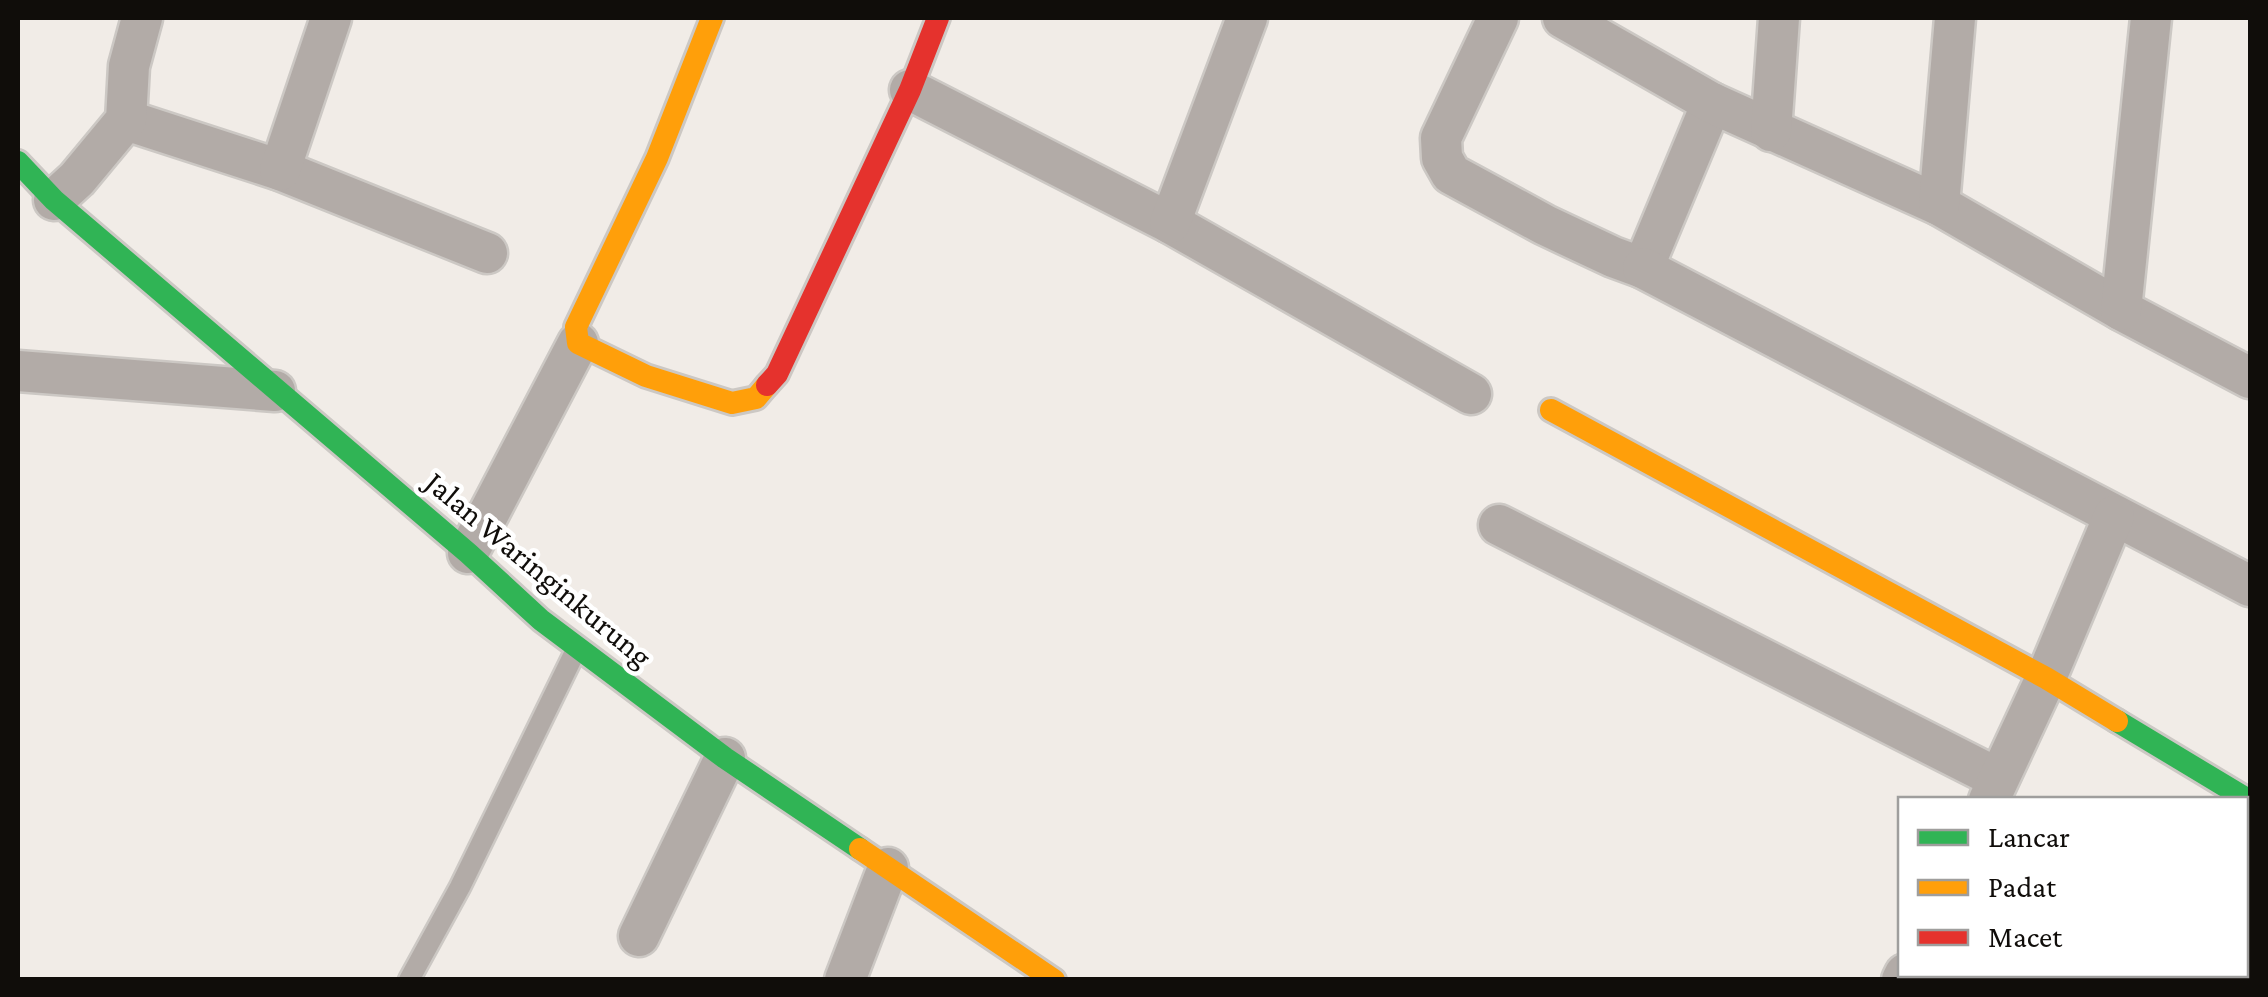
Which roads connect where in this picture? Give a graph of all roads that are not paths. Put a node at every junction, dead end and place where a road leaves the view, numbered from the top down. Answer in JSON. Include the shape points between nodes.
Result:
{"nodes":[{"id":1,"x":142,"y":18,"type":"edge"},
{"id":2,"x":331,"y":18,"type":"edge"},
{"id":3,"x":712,"y":18,"type":"edge"},
{"id":4,"x":938,"y":18,"type":"edge"},
{"id":5,"x":1247,"y":18,"type":"edge"},
{"id":6,"x":1498,"y":18,"type":"edge"},
{"id":7,"x":1563,"y":18,"type":"edge"},
{"id":8,"x":1780,"y":18,"type":"edge"},
{"id":9,"x":1955,"y":18,"type":"edge"},
{"id":10,"x":2151,"y":18,"type":"edge"},
{"id":11,"x":910,"y":90,"type":"junction"},
{"id":12,"x":1712,"y":103,"type":"junction"},
{"id":13,"x":126,"y":120,"type":"junction"},
{"id":14,"x":1771,"y":131,"type":"junction"},
{"id":15,"x":18,"y":162,"type":"edge"},
{"id":16,"x":280,"y":170,"type":"junction"},
{"id":17,"x":54,"y":200,"type":"junction"},
{"id":18,"x":1938,"y":205,"type":"junction"},
{"id":19,"x":1170,"y":223,"type":"junction"},
{"id":20,"x":487,"y":253,"type":"dead end"},
{"id":21,"x":1643,"y":268,"type":"junction"},
{"id":22,"x":2121,"y":310,"type":"junction"},
{"id":23,"x":578,"y":344,"type":"junction"},
{"id":24,"x":2250,"y":378,"type":"edge"},
{"id":25,"x":23,"y":384,"type":"edge"},
{"id":26,"x":275,"y":390,"type":"junction"},
{"id":27,"x":1472,"y":394,"type":"dead end"},
{"id":28,"x":1550,"y":410,"type":"dead end"},
{"id":29,"x":2114,"y":516,"type":"junction"},
{"id":30,"x":1498,"y":525,"type":"dead end"},
{"id":31,"x":468,"y":554,"type":"junction"},
{"id":32,"x":2250,"y":586,"type":"edge"},
{"id":33,"x":577,"y":648,"type":"junction"},
{"id":34,"x":2046,"y":678,"type":"junction"},
{"id":35,"x":725,"y":758,"type":"junction"},
{"id":36,"x":1993,"y":789,"type":"edge"},
{"id":37,"x":2245,"y":797,"type":"edge"},
{"id":38,"x":888,"y":868,"type":"junction"},
{"id":39,"x":638,"y":936,"type":"dead end"},
{"id":40,"x":409,"y":980,"type":"edge"},
{"id":41,"x":845,"y":980,"type":"edge"},
{"id":42,"x":1054,"y":980,"type":"edge"}],
"edges":[{"from":1,"to":13,"type":"street"},
{"from":2,"to":16,"type":"street"},
{"from":3,"to":23,"type":"street","via":[[576,328]]},
{"from":4,"to":11,"type":"street"},
{"from":5,"to":19,"type":"street"},
{"from":6,"to":21,"type":"street","via":[[1442,138],[1451,174]]},
{"from":7,"to":12,"type":"street"},
{"from":8,"to":14,"type":"street"},
{"from":9,"to":18,"type":"street"},
{"from":10,"to":22,"type":"street"},
{"from":11,"to":19,"type":"street"},
{"from":11,"to":23,"type":"street","via":[[777,374],[756,398],[732,404],[646,376]]},
{"from":12,"to":14,"type":"street"},
{"from":12,"to":21,"type":"street"},
{"from":13,"to":16,"type":"street"},
{"from":13,"to":17,"type":"street"},
{"from":14,"to":18,"type":"street"},
{"from":15,"to":17,"type":"street","name":"Jalan Waringinkurung"},
{"from":16,"to":20,"type":"street"},
{"from":17,"to":26,"type":"street","name":"Jalan Waringinkurung"},
{"from":18,"to":22,"type":"street"},
{"from":19,"to":27,"type":"street"},
{"from":21,"to":29,"type":"street"},
{"from":22,"to":24,"type":"street"},
{"from":23,"to":31,"type":"street"},
{"from":25,"to":26,"type":"street"},
{"from":26,"to":31,"type":"street","name":"Jalan Waringinkurung"},
{"from":28,"to":34,"type":"street"},
{"from":29,"to":32,"type":"street"},
{"from":29,"to":34,"type":"street"},
{"from":30,"to":36,"type":"street"},
{"from":31,"to":33,"type":"street","name":"Jalan Waringinkurung"},
{"from":33,"to":35,"type":"street","name":"Jalan Waringinkurung"},
{"from":33,"to":40,"type":"lane"},
{"from":34,"to":36,"type":"street"},
{"from":34,"to":37,"type":"street"},
{"from":35,"to":38,"type":"street","name":"Jalan Waringinkurung"},
{"from":35,"to":39,"type":"street"},
{"from":38,"to":41,"type":"street"},
{"from":38,"to":42,"type":"street","name":"Jalan Waringinkurung"}]}
